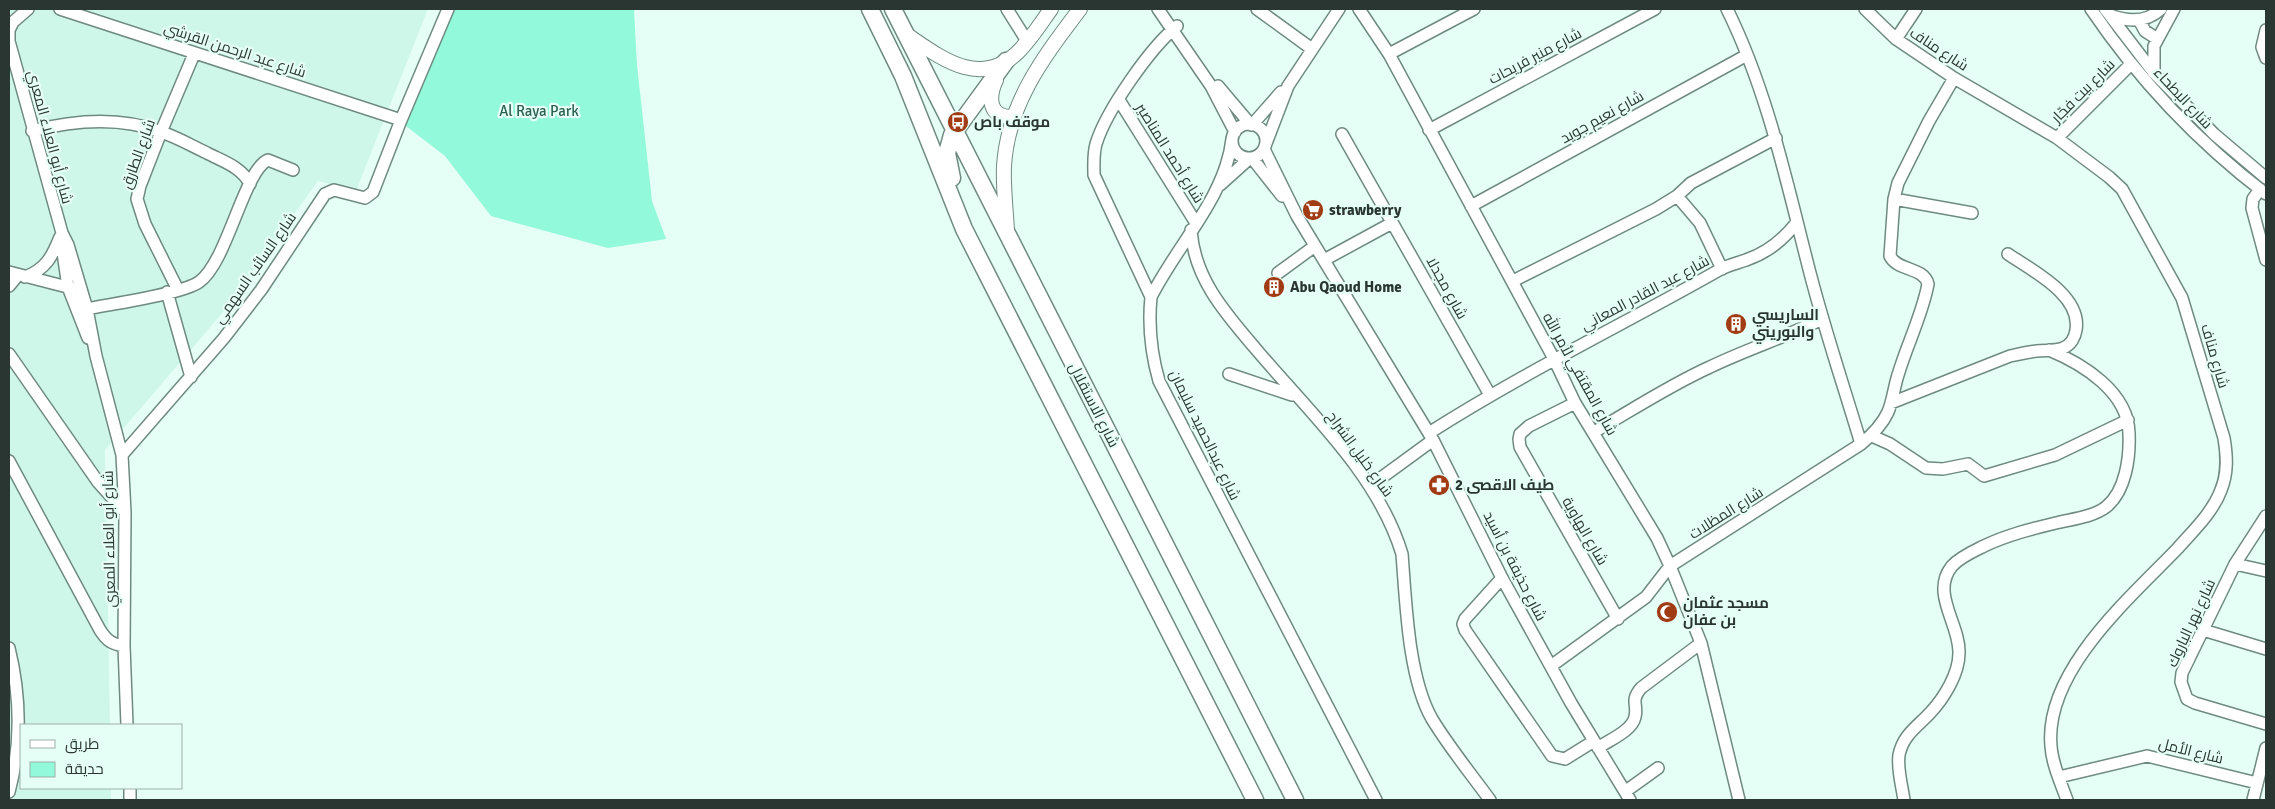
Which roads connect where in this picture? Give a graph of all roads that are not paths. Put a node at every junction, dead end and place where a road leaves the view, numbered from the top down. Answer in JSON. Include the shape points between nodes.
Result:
{"nodes":[{"id":1,"x":28,"y":9,"type":"edge"},
{"id":2,"x":60,"y":9,"type":"edge"},
{"id":3,"x":448,"y":9,"type":"edge"},
{"id":4,"x":870,"y":9,"type":"edge"},
{"id":5,"x":893,"y":9,"type":"edge"},
{"id":6,"x":1007,"y":9,"type":"edge"},
{"id":7,"x":1051,"y":9,"type":"edge"},
{"id":8,"x":1080,"y":9,"type":"edge"},
{"id":9,"x":1158,"y":9,"type":"edge"},
{"id":10,"x":1167,"y":9,"type":"edge"},
{"id":11,"x":1257,"y":9,"type":"edge"},
{"id":12,"x":1339,"y":9,"type":"edge"},
{"id":13,"x":1359,"y":9,"type":"edge"},
{"id":14,"x":1474,"y":9,"type":"edge"},
{"id":15,"x":1655,"y":9,"type":"edge"},
{"id":16,"x":1727,"y":9,"type":"edge"},
{"id":17,"x":1865,"y":9,"type":"edge"},
{"id":18,"x":1916,"y":9,"type":"edge"},
{"id":19,"x":2091,"y":9,"type":"edge"},
{"id":20,"x":2161,"y":9,"type":"edge"},
{"id":21,"x":2174,"y":9,"type":"edge"},
{"id":22,"x":2107,"y":11,"type":"edge"},
{"id":23,"x":99,"y":14,"type":"edge"},
{"id":24,"x":2139,"y":20,"type":"junction"},
{"id":25,"x":1175,"y":28,"type":"junction"},
{"id":26,"x":9,"y":29,"type":"edge"},
{"id":27,"x":2266,"y":30,"type":"edge"},
{"id":28,"x":906,"y":36,"type":"junction"},
{"id":29,"x":2156,"y":38,"type":"junction"},
{"id":30,"x":1896,"y":39,"type":"junction"},
{"id":31,"x":9,"y":41,"type":"edge"},
{"id":32,"x":1028,"y":41,"type":"junction"},
{"id":33,"x":1312,"y":49,"type":"junction"},
{"id":34,"x":194,"y":54,"type":"junction"},
{"id":35,"x":1389,"y":54,"type":"junction"},
{"id":36,"x":1747,"y":55,"type":"junction"},
{"id":37,"x":2266,"y":58,"type":"edge"},
{"id":38,"x":1006,"y":61,"type":"junction"},
{"id":39,"x":2131,"y":64,"type":"junction"},
{"id":40,"x":2154,"y":73,"type":"junction"},
{"id":41,"x":1954,"y":78,"type":"junction"},
{"id":42,"x":1288,"y":86,"type":"junction"},
{"id":43,"x":1119,"y":100,"type":"junction"},
{"id":44,"x":1013,"y":117,"type":"junction"},
{"id":45,"x":401,"y":120,"type":"junction"},
{"id":46,"x":1252,"y":125,"type":"junction"},
{"id":47,"x":955,"y":129,"type":"junction"},
{"id":48,"x":1429,"y":130,"type":"junction"},
{"id":49,"x":32,"y":131,"type":"junction"},
{"id":50,"x":161,"y":132,"type":"junction"},
{"id":51,"x":1342,"y":134,"type":"dead end"},
{"id":52,"x":1234,"y":136,"type":"junction"},
{"id":53,"x":1776,"y":138,"type":"junction"},
{"id":54,"x":2057,"y":138,"type":"junction"},
{"id":55,"x":1265,"y":147,"type":"junction"},
{"id":56,"x":1251,"y":158,"type":"junction"},
{"id":57,"x":293,"y":170,"type":"dead end"},
{"id":58,"x":2266,"y":178,"type":"edge"},
{"id":59,"x":250,"y":184,"type":"junction"},
{"id":60,"x":1217,"y":188,"type":"junction"},
{"id":61,"x":2263,"y":192,"type":"edge"},
{"id":62,"x":1677,"y":196,"type":"junction"},
{"id":63,"x":951,"y":197,"type":"junction"},
{"id":64,"x":1894,"y":198,"type":"junction"},
{"id":65,"x":1471,"y":206,"type":"junction"},
{"id":66,"x":1972,"y":213,"type":"dead end"},
{"id":67,"x":1297,"y":216,"type":"junction"},
{"id":68,"x":1392,"y":222,"type":"junction"},
{"id":69,"x":1797,"y":222,"type":"junction"},
{"id":70,"x":1194,"y":226,"type":"junction"},
{"id":71,"x":1008,"y":235,"type":"junction"},
{"id":72,"x":63,"y":236,"type":"junction"},
{"id":73,"x":1315,"y":246,"type":"junction"},
{"id":74,"x":2008,"y":254,"type":"dead end"},
{"id":75,"x":1324,"y":260,"type":"junction"},
{"id":76,"x":2266,"y":260,"type":"edge"},
{"id":77,"x":1722,"y":269,"type":"junction"},
{"id":78,"x":1278,"y":273,"type":"dead end"},
{"id":79,"x":17,"y":275,"type":"edge"},
{"id":80,"x":1513,"y":281,"type":"junction"},
{"id":81,"x":9,"y":286,"type":"edge"},
{"id":82,"x":68,"y":287,"type":"junction"},
{"id":83,"x":80,"y":290,"type":"junction"},
{"id":84,"x":173,"y":291,"type":"junction"},
{"id":85,"x":1151,"y":297,"type":"junction"},
{"id":86,"x":87,"y":309,"type":"junction"},
{"id":87,"x":1822,"y":319,"type":"junction"},
{"id":88,"x":2049,"y":350,"type":"junction"},
{"id":89,"x":9,"y":354,"type":"edge"},
{"id":90,"x":96,"y":356,"type":"junction"},
{"id":91,"x":1554,"y":359,"type":"junction"},
{"id":92,"x":1229,"y":374,"type":"dead end"},
{"id":93,"x":191,"y":377,"type":"junction"},
{"id":94,"x":1294,"y":395,"type":"junction"},
{"id":95,"x":1490,"y":395,"type":"junction"},
{"id":96,"x":1576,"y":403,"type":"junction"},
{"id":97,"x":1891,"y":403,"type":"junction"},
{"id":98,"x":2128,"y":420,"type":"junction"},
{"id":99,"x":1594,"y":432,"type":"junction"},
{"id":100,"x":1431,"y":436,"type":"junction"},
{"id":101,"x":1872,"y":436,"type":"junction"},
{"id":102,"x":1862,"y":444,"type":"junction"},
{"id":103,"x":122,"y":455,"type":"junction"},
{"id":104,"x":9,"y":461,"type":"edge"},
{"id":105,"x":1370,"y":486,"type":"junction"},
{"id":106,"x":125,"y":512,"type":"junction"},
{"id":107,"x":2266,"y":516,"type":"edge"},
{"id":108,"x":2235,"y":564,"type":"junction"},
{"id":109,"x":1670,"y":566,"type":"junction"},
{"id":110,"x":2266,"y":571,"type":"edge"},
{"id":111,"x":1502,"y":578,"type":"junction"},
{"id":112,"x":1618,"y":619,"type":"junction"},
{"id":113,"x":2203,"y":630,"type":"junction"},
{"id":114,"x":1701,"y":643,"type":"junction"},
{"id":115,"x":124,"y":646,"type":"junction"},
{"id":116,"x":9,"y":648,"type":"edge"},
{"id":117,"x":2266,"y":649,"type":"edge"},
{"id":118,"x":1551,"y":666,"type":"junction"},
{"id":119,"x":127,"y":724,"type":"edge"},
{"id":120,"x":2266,"y":724,"type":"edge"},
{"id":121,"x":1596,"y":744,"type":"junction"},
{"id":122,"x":2266,"y":748,"type":"edge"},
{"id":123,"x":1658,"y":768,"type":"dead end"},
{"id":124,"x":2059,"y":777,"type":"junction"},
{"id":125,"x":2256,"y":783,"type":"junction"},
{"id":126,"x":9,"y":792,"type":"edge"},
{"id":127,"x":1628,"y":796,"type":"edge"},
{"id":128,"x":1255,"y":800,"type":"edge"},
{"id":129,"x":1295,"y":800,"type":"edge"},
{"id":130,"x":1376,"y":800,"type":"edge"},
{"id":131,"x":1490,"y":800,"type":"edge"},
{"id":132,"x":1739,"y":800,"type":"edge"},
{"id":133,"x":1904,"y":800,"type":"edge"},
{"id":134,"x":2067,"y":800,"type":"edge"},
{"id":135,"x":2253,"y":800,"type":"edge"}],
"edges":[{"from":1,"to":26,"type":"street"},
{"from":2,"to":23,"type":"street","name":"شارع عبد الرحمن القرشي"},
{"from":3,"to":45,"type":"street"},
{"from":4,"to":63,"type":"highway","via":[[903,76]]},
{"from":5,"to":28,"type":"highway","name":"شارع الاستقلال"},
{"from":6,"to":32,"type":"street"},
{"from":7,"to":32,"type":"main road"},
{"from":8,"to":44,"type":"main road","via":[[1034,72]]},
{"from":9,"to":25,"type":"street"},
{"from":10,"to":25,"type":"street"},
{"from":11,"to":33,"type":"street"},
{"from":12,"to":33,"type":"street"},
{"from":13,"to":35,"type":"street","name":"شارع المقتفي لأمر الله"},
{"from":14,"to":35,"type":"street"},
{"from":15,"to":48,"type":"street","name":"شارع منير فريحات"},
{"from":16,"to":36,"type":"street"},
{"from":17,"to":30,"type":"street","name":"شارع مناف"},
{"from":18,"to":30,"type":"street"},
{"from":19,"to":39,"type":"street","name":"شارع البطحاء"},
{"from":20,"to":24,"type":"street","via":[[2155,15]]},
{"from":21,"to":29,"type":"street"},
{"from":22,"to":24,"type":"street","via":[[2122,20]]},
{"from":22,"to":40,"type":"street","name":"شارع البطحاء"},
{"from":23,"to":34,"type":"street","name":"شارع عبد الرحمن القرشي"},
{"from":24,"to":29,"type":"street","via":[[2145,31]]},
{"from":25,"to":43,"type":"street","name":"شارع عبدالحميد سليمان","via":[[1141,66]]},
{"from":25,"to":46,"type":"street"},
{"from":25,"to":52,"type":"street","via":[[1216,94]]},
{"from":26,"to":31,"type":"street","name":"شارع أبو العلاء المعري"},
{"from":27,"to":37,"type":"street","via":[[2262,47]]},
{"from":28,"to":38,"type":"main road","via":[[966,68],[984,69]]},
{"from":28,"to":47,"type":"highway","name":"شارع الاستقلال"},
{"from":29,"to":40,"type":"street","via":[[2152,52]]},
{"from":30,"to":41,"type":"street","name":"شارع مناف"},
{"from":31,"to":49,"type":"street","name":"شارع أبو العلاء المعري"},
{"from":32,"to":38,"type":"main road"},
{"from":33,"to":42,"type":"street"},
{"from":34,"to":45,"type":"street","name":"شارع عبد الرحمن القرشي"},
{"from":34,"to":50,"type":"street","name":"شارع الطارق"},
{"from":35,"to":48,"type":"street","name":"شارع المقتفي لأمر الله"},
{"from":36,"to":53,"type":"street"},
{"from":36,"to":65,"type":"street","name":"شارع نعيم جويد"},
{"from":38,"to":44,"type":"main road","via":[[990,100],[997,112]]},
{"from":38,"to":47,"type":"highway"},
{"from":39,"to":54,"type":"street","name":"شارع بيت فجّار"},
{"from":39,"to":61,"type":"street","name":"شارع البطحاء","via":[[2187,126]]},
{"from":40,"to":58,"type":"street","name":"شارع البطحاء","via":[[2214,134]]},
{"from":41,"to":54,"type":"street","name":"شارع مناف"},
{"from":41,"to":64,"type":"street","via":[[1903,169]]},
{"from":42,"to":46,"type":"street"},
{"from":42,"to":55,"type":"street"},
{"from":43,"to":70,"type":"street","name":"شارع أحمد المناصير"},
{"from":43,"to":85,"type":"street","name":"شارع عبدالحميد سليمان","via":[[1097,142],[1094,175]]},
{"from":44,"to":71,"type":"main road","via":[[1004,168]]},
{"from":45,"to":93,"type":"street","name":"شارع السائب السهمي","via":[[373,192],[365,198],[334,190],[325,194],[261,290]]},
{"from":46,"to":52,"type":"street","via":[[1242,126]]},
{"from":46,"to":55,"type":"street","via":[[1263,132]]},
{"from":47,"to":63,"type":"highway","via":[[947,153],[953,184]]},
{"from":47,"to":71,"type":"highway","name":"شارع الاستقلال"},
{"from":48,"to":65,"type":"street","name":"شارع المقتفي لأمر الله"},
{"from":49,"to":50,"type":"street","via":[[62,123],[93,121],[125,123]]},
{"from":49,"to":72,"type":"street","name":"شارع أبو العلاء المعري"},
{"from":50,"to":59,"type":"street","via":[[229,164],[245,175]]},
{"from":50,"to":84,"type":"street","name":"شارع الطارق","via":[[137,199]]},
{"from":51,"to":68,"type":"street","name":"شارع مجدلا"},
{"from":52,"to":56,"type":"street","via":[[1235,150]]},
{"from":52,"to":60,"type":"street"},
{"from":53,"to":62,"type":"street","via":[[1697,180]]},
{"from":53,"to":69,"type":"street"},
{"from":54,"to":124,"type":"street","name":"شارع مناف","via":[[2122,188],[2182,298],[2224,438],[2227,459],[2221,491],[2202,519],[2090,640],[2066,682],[2051,729],[2051,746]]},
{"from":55,"to":56,"type":"street","via":[[1259,155]]},
{"from":55,"to":67,"type":"street","name":"شارع حذيفة بن أسيد"},
{"from":56,"to":60,"type":"street"},
{"from":56,"to":67,"type":"street","name":"شارع حذيفة بن أسيد"},
{"from":57,"to":59,"type":"street","via":[[268,160],[261,165]]},
{"from":59,"to":84,"type":"street","via":[[209,272],[197,283]]},
{"from":60,"to":70,"type":"street"},
{"from":61,"to":76,"type":"street","via":[[2253,199],[2252,208]]},
{"from":62,"to":77,"type":"street","name":"شارع عبد القادر المعاني","via":[[1700,223]]},
{"from":62,"to":80,"type":"street"},
{"from":63,"to":128,"type":"highway","via":[[1045,390]]},
{"from":64,"to":66,"type":"street"},
{"from":64,"to":97,"type":"street","name":"شارع المظلات","via":[[1890,256],[1895,263],[1924,276],[1928,284]]},
{"from":65,"to":80,"type":"street","name":"شارع المقتفي لأمر الله"},
{"from":67,"to":73,"type":"street","name":"شارع حذيفة بن أسيد"},
{"from":68,"to":75,"type":"street"},
{"from":68,"to":95,"type":"street","name":"شارع مجدلا"},
{"from":69,"to":77,"type":"street","via":[[1780,241],[1749,260]]},
{"from":69,"to":87,"type":"street"},
{"from":70,"to":85,"type":"street"},
{"from":70,"to":94,"type":"street","name":"شارع خليل الشراح","via":[[1195,254],[1219,306]]},
{"from":71,"to":129,"type":"highway","name":"شارع الاستقلال","via":[[1059,322]]},
{"from":72,"to":79,"type":"street","via":[[48,264],[38,272]]},
{"from":72,"to":82,"type":"street","name":"شارع أبو العلاء المعري"},
{"from":72,"to":83,"type":"street","name":"شارع أبو العلاء المعري"},
{"from":73,"to":75,"type":"street","name":"شارع حذيفة بن أسيد"},
{"from":73,"to":78,"type":"street"},
{"from":74,"to":88,"type":"street","via":[[2058,289],[2072,308],[2077,322],[2074,338],[2064,348]]},
{"from":75,"to":100,"type":"street","name":"شارع حذيفة بن أسيد"},
{"from":77,"to":91,"type":"street","name":"شارع عبد القادر المعاني"},
{"from":79,"to":81,"type":"street"},
{"from":79,"to":82,"type":"street"},
{"from":80,"to":91,"type":"street","name":"شارع المقتفي لأمر الله"},
{"from":82,"to":83,"type":"street"},
{"from":82,"to":90,"type":"street","name":"شارع أبو العلاء المعري"},
{"from":83,"to":86,"type":"street","name":"شارع أبو العلاء المعري"},
{"from":84,"to":86,"type":"street"},
{"from":84,"to":93,"type":"street","name":"شارع الطارق"},
{"from":85,"to":130,"type":"street","name":"شارع عبدالحميد سليمان","via":[[1151,353],[1159,382]]},
{"from":86,"to":90,"type":"street","name":"شارع أبو العلاء المعري"},
{"from":87,"to":99,"type":"street","via":[[1707,368]]},
{"from":87,"to":102,"type":"street"},
{"from":88,"to":97,"type":"street","via":[[2010,356]]},
{"from":88,"to":98,"type":"street","via":[[2075,363],[2103,385],[2117,399]]},
{"from":89,"to":106,"type":"street","via":[[98,482]]},
{"from":90,"to":103,"type":"street","name":"شارع أبو العلاء المعري"},
{"from":91,"to":95,"type":"street","name":"شارع عبد القادر المعاني"},
{"from":91,"to":96,"type":"street","name":"شارع المقتفي لأمر الله"},
{"from":92,"to":94,"type":"street"},
{"from":93,"to":103,"type":"street","name":"شارع السائب السهمي"},
{"from":94,"to":105,"type":"street","name":"شارع خليل الشراح","via":[[1315,416]]},
{"from":95,"to":100,"type":"street"},
{"from":96,"to":99,"type":"street","name":"شارع المقتفي لأمر الله"},
{"from":96,"to":112,"type":"street","name":"شارع الهاوية","via":[[1524,430],[1519,439],[1520,446]]},
{"from":97,"to":101,"type":"street","name":"شارع المظلات"},
{"from":98,"to":101,"type":"street","via":[[2055,455],[1984,476],[1968,464],[1937,470],[1926,468]]},
{"from":98,"to":133,"type":"street","via":[[2129,446],[2124,477],[2118,494],[2107,506],[2096,513],[1995,541],[1960,560],[1949,572],[1944,590],[1958,643],[1958,666],[1932,710],[1913,728],[1901,748],[1899,766]]},
{"from":99,"to":109,"type":"street","name":"شارع المقتفي لأمر الله","via":[[1658,538]]},
{"from":100,"to":105,"type":"street"},
{"from":100,"to":111,"type":"street","name":"شارع حذيفة بن أسيد"},
{"from":101,"to":102,"type":"street","name":"شارع المظلات"},
{"from":102,"to":109,"type":"street","name":"شارع المظلات"},
{"from":103,"to":106,"type":"street","name":"شارع أبو العلاء المعري"},
{"from":104,"to":115,"type":"street","via":[[106,640]]},
{"from":105,"to":131,"type":"street","name":"شارع خليل الشراح","via":[[1397,537],[1402,554],[1415,668],[1424,700],[1432,718]]},
{"from":106,"to":115,"type":"street","name":"شارع أبو العلاء المعري"},
{"from":107,"to":108,"type":"street","name":"شارع نهر الباروك"},
{"from":108,"to":110,"type":"street"},
{"from":108,"to":113,"type":"street","name":"شارع نهر الباروك"},
{"from":109,"to":112,"type":"street","name":"شارع المظلات","via":[[1646,597]]},
{"from":109,"to":114,"type":"street","name":"شارع المقتفي لأمر الله"},
{"from":111,"to":118,"type":"street","name":"شارع حذيفة بن أسيد"},
{"from":111,"to":121,"type":"street","via":[[1465,618],[1465,630],[1552,756],[1565,758]]},
{"from":112,"to":118,"type":"street","name":"شارع المظلات"},
{"from":113,"to":117,"type":"street"},
{"from":113,"to":120,"type":"street","name":"شارع نهر الباروك","via":[[2182,673],[2181,682],[2187,699]]},
{"from":114,"to":121,"type":"street","via":[[1635,695],[1633,724]]},
{"from":114,"to":132,"type":"street","name":"شارع المقتفي لأمر الله"},
{"from":115,"to":119,"type":"street","name":"شارع أبو العلاء المعري"},
{"from":116,"to":126,"type":"street","via":[[18,728],[17,758]]},
{"from":118,"to":121,"type":"street","name":"شارع حذيفة بن أسيد"},
{"from":121,"to":127,"type":"street","name":"شارع حذيفة بن أسيد"},
{"from":122,"to":125,"type":"street"},
{"from":123,"to":127,"type":"street"},
{"from":124,"to":125,"type":"street","name":"شارع الأمل","via":[[2147,756]]},
{"from":124,"to":134,"type":"street","name":"شارع مناف"},
{"from":125,"to":135,"type":"street"}]}
